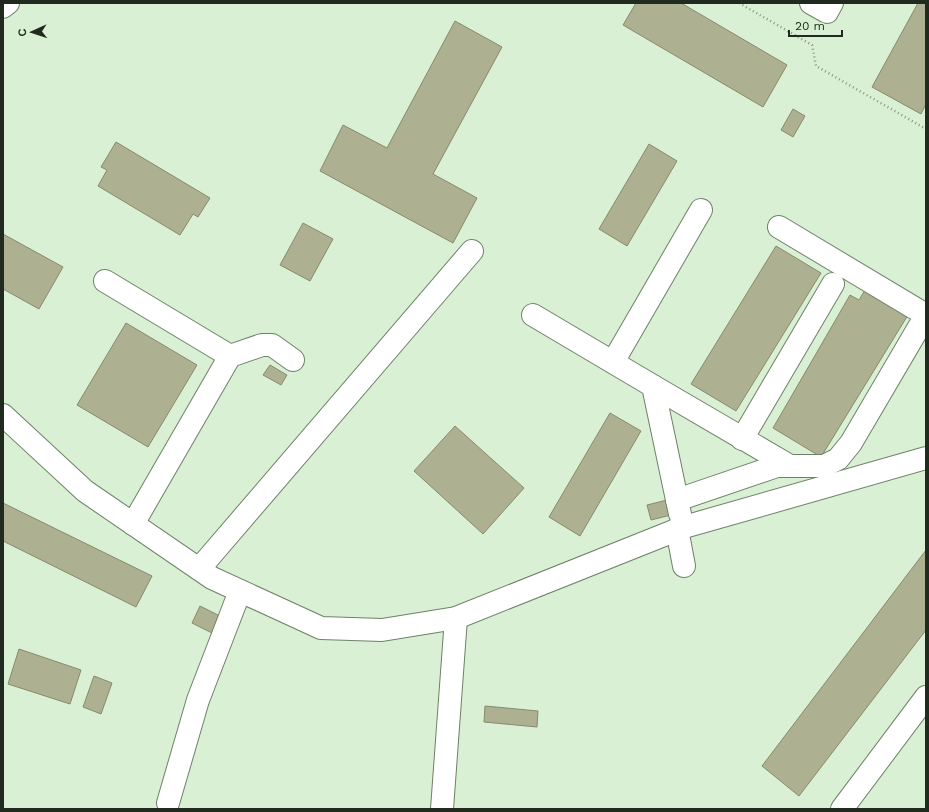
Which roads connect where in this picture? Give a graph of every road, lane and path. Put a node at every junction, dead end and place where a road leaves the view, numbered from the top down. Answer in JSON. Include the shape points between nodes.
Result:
{"nodes":[{"id":1,"x":8,"y":3,"type":"edge"},
{"id":2,"x":739,"y":3,"type":"edge"},
{"id":3,"x":811,"y":3,"type":"edge"},
{"id":4,"x":832,"y":3,"type":"edge"},
{"id":5,"x":3,"y":7,"type":"edge"},
{"id":6,"x":926,"y":129,"type":"edge"},
{"id":7,"x":701,"y":210,"type":"dead end"},
{"id":8,"x":780,"y":227,"type":"dead end"},
{"id":9,"x":472,"y":251,"type":"dead end"},
{"id":10,"x":105,"y":281,"type":"dead end"},
{"id":11,"x":833,"y":284,"type":"dead end"},
{"id":12,"x":533,"y":315,"type":"dead end"},
{"id":13,"x":923,"y":321,"type":"edge"},
{"id":14,"x":230,"y":356,"type":"junction"},
{"id":15,"x":294,"y":360,"type":"dead end"},
{"id":16,"x":613,"y":362,"type":"junction"},
{"id":17,"x":653,"y":386,"type":"junction"},
{"id":18,"x":3,"y":416,"type":"edge"},
{"id":19,"x":742,"y":438,"type":"junction"},
{"id":20,"x":926,"y":458,"type":"edge"},
{"id":21,"x":790,"y":466,"type":"junction"},
{"id":22,"x":678,"y":500,"type":"junction"},
{"id":23,"x":134,"y":524,"type":"junction"},
{"id":24,"x":681,"y":528,"type":"junction"},
{"id":25,"x":684,"y":566,"type":"dead end"},
{"id":26,"x":199,"y":569,"type":"junction"},
{"id":27,"x":240,"y":591,"type":"junction"},
{"id":28,"x":456,"y":618,"type":"junction"},
{"id":29,"x":926,"y":697,"type":"edge"},
{"id":30,"x":168,"y":803,"type":"dead end"},
{"id":31,"x":442,"y":809,"type":"edge"},
{"id":32,"x":842,"y":809,"type":"edge"}],
"edges":[{"from":1,"to":5,"type":"street"},
{"from":2,"to":6,"type":"path","via":[[812,45],[816,66]]},
{"from":3,"to":4,"type":"street","via":[[827,12]]},
{"from":7,"to":16,"type":"street"},
{"from":8,"to":13,"type":"street"},
{"from":9,"to":26,"type":"street"},
{"from":10,"to":14,"type":"street"},
{"from":11,"to":19,"type":"street"},
{"from":12,"to":16,"type":"street"},
{"from":13,"to":21,"type":"street","via":[[851,443],[838,459],[824,466]]},
{"from":14,"to":15,"type":"street","via":[[267,345]]},
{"from":14,"to":23,"type":"street"},
{"from":16,"to":17,"type":"street"},
{"from":17,"to":19,"type":"street"},
{"from":17,"to":22,"type":"street"},
{"from":18,"to":23,"type":"street","via":[[84,491]]},
{"from":19,"to":21,"type":"street"},
{"from":20,"to":24,"type":"street"},
{"from":21,"to":22,"type":"street","via":[[777,466]]},
{"from":22,"to":24,"type":"street"},
{"from":23,"to":26,"type":"street"},
{"from":24,"to":25,"type":"street"},
{"from":24,"to":28,"type":"street"},
{"from":26,"to":27,"type":"street"},
{"from":27,"to":28,"type":"street","via":[[321,628],[382,630]]},
{"from":27,"to":30,"type":"street","via":[[198,700]]},
{"from":28,"to":31,"type":"street"},
{"from":29,"to":32,"type":"street"}]}
